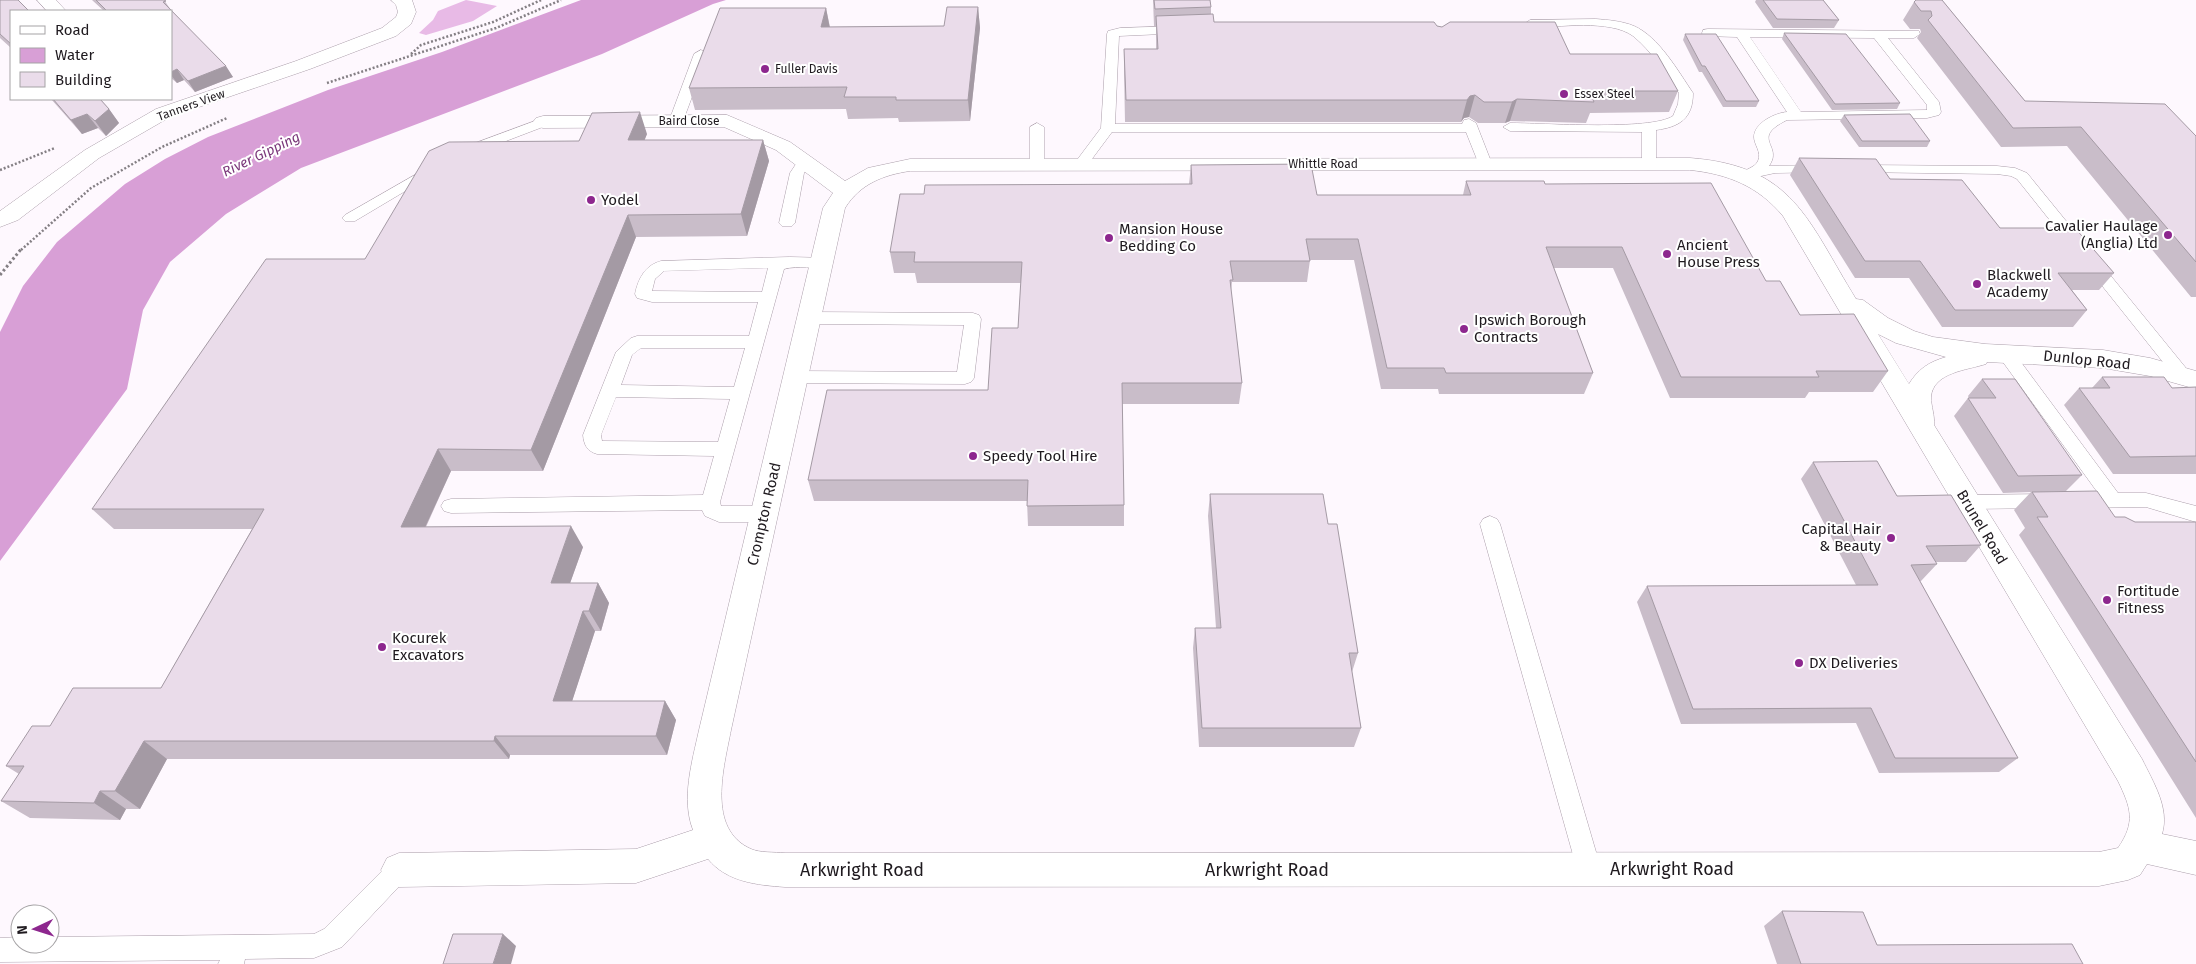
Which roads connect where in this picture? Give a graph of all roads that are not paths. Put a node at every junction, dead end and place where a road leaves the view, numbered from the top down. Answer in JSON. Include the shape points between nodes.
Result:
{"nodes":[{"id":1,"x":46,"y":0,"type":"edge"},
{"id":2,"x":400,"y":0,"type":"edge"},
{"id":3,"x":56,"y":10,"type":"edge"},
{"id":4,"x":1519,"y":24,"type":"edge"},
{"id":5,"x":1196,"y":29,"type":"edge"},
{"id":6,"x":1708,"y":33,"type":"edge"},
{"id":7,"x":1740,"y":33,"type":"junction"},
{"id":8,"x":1878,"y":34,"type":"junction"},
{"id":9,"x":1914,"y":34,"type":"dead end"},
{"id":10,"x":701,"y":54,"type":"edge"},
{"id":11,"x":157,"y":106,"type":"edge"},
{"id":12,"x":1796,"y":115,"type":"junction"},
{"id":13,"x":676,"y":121,"type":"junction"},
{"id":14,"x":543,"y":122,"type":"joint"},
{"id":15,"x":1470,"y":126,"type":"joint"},
{"id":16,"x":1038,"y":127,"type":"dead end"},
{"id":17,"x":1510,"y":127,"type":"edge"},
{"id":18,"x":1108,"y":128,"type":"junction"},
{"id":19,"x":1649,"y":128,"type":"junction"},
{"id":20,"x":805,"y":161,"type":"junction"},
{"id":21,"x":1081,"y":164,"type":"junction"},
{"id":22,"x":1485,"y":164,"type":"junction"},
{"id":23,"x":1649,"y":164,"type":"junction"},
{"id":24,"x":1036,"y":165,"type":"junction"},
{"id":25,"x":1747,"y":176,"type":"junction"},
{"id":26,"x":845,"y":191,"type":"junction"},
{"id":27,"x":1792,"y":213,"type":"joint"},
{"id":28,"x":350,"y":218,"type":"dead end"},
{"id":29,"x":0,"y":220,"type":"edge"},
{"id":30,"x":787,"y":223,"type":"dead end"},
{"id":31,"x":823,"y":262,"type":"junction"},
{"id":32,"x":781,"y":263,"type":"junction"},
{"id":33,"x":1835,"y":284,"type":"junction"},
{"id":34,"x":768,"y":296,"type":"junction"},
{"id":35,"x":809,"y":318,"type":"junction"},
{"id":36,"x":756,"y":342,"type":"junction"},
{"id":37,"x":2006,"y":354,"type":"junction"},
{"id":38,"x":796,"y":377,"type":"junction"},
{"id":39,"x":2190,"y":378,"type":"edge"},
{"id":40,"x":609,"y":391,"type":"junction"},
{"id":41,"x":742,"y":393,"type":"junction"},
{"id":42,"x":1925,"y":434,"type":"junction"},
{"id":43,"x":725,"y":449,"type":"junction"},
{"id":44,"x":2113,"y":500,"type":"junction"},
{"id":45,"x":710,"y":502,"type":"junction"},
{"id":46,"x":1967,"y":502,"type":"junction"},
{"id":47,"x":452,"y":506,"type":"dead end"},
{"id":48,"x":764,"y":514,"type":"junction"},
{"id":49,"x":2196,"y":514,"type":"edge"},
{"id":50,"x":1490,"y":524,"type":"dead end"},
{"id":51,"x":714,"y":840,"type":"junction"},
{"id":52,"x":2140,"y":846,"type":"junction"},
{"id":53,"x":2196,"y":858,"type":"edge"},
{"id":54,"x":1590,"y":869,"type":"junction"},
{"id":55,"x":400,"y":870,"type":"joint"},
{"id":56,"x":0,"y":950,"type":"edge"},
{"id":57,"x":234,"y":956,"type":"edge"}],
"edges":[{"from":1,"to":3,"type":"street"},
{"from":2,"to":11,"type":"street","name":"Tanners View","via":[[407,12],[404,20],[389,32],[303,66]]},
{"from":4,"to":19,"type":"lane","via":[[1610,24],[1630,29],[1645,40],[1687,98],[1678,119]]},
{"from":5,"to":18,"type":"lane","via":[[1113,34]]},
{"from":6,"to":7,"type":"lane"},
{"from":7,"to":8,"type":"lane"},
{"from":7,"to":12,"type":"lane"},
{"from":8,"to":9,"type":"lane"},
{"from":8,"to":12,"type":"lane","via":[[1934,105],[1934,112]]},
{"from":10,"to":13,"type":"lane"},
{"from":11,"to":29,"type":"street","name":"Tanners View"},
{"from":12,"to":25,"type":"lane","via":[[1774,120],[1762,129],[1760,135],[1766,151],[1765,161]]},
{"from":13,"to":14,"type":"street","name":"Baird Close"},
{"from":13,"to":20,"type":"street","name":"Baird Close","via":[[727,121],[783,146]]},
{"from":14,"to":28,"type":"lane","via":[[479,146],[416,177]]},
{"from":15,"to":18,"type":"lane"},
{"from":15,"to":22,"type":"lane"},
{"from":16,"to":24,"type":"lane"},
{"from":17,"to":19,"type":"lane"},
{"from":18,"to":21,"type":"lane"},
{"from":19,"to":23,"type":"lane"},
{"from":20,"to":26,"type":"street","name":"Baird Close"},
{"from":20,"to":30,"type":"lane","via":[[797,173]]},
{"from":21,"to":22,"type":"street","name":"Whittle Road"},
{"from":21,"to":24,"type":"street","name":"Whittle Road"},
{"from":22,"to":23,"type":"street","name":"Whittle Road"},
{"from":23,"to":25,"type":"street","name":"Whittle Road","via":[[1710,165]]},
{"from":24,"to":26,"type":"street","name":"Whittle Road","via":[[897,166],[869,174]]},
{"from":25,"to":27,"type":"street","name":"Whittle Road","via":[[1780,198]]},
{"from":25,"to":39,"type":"lane","via":[[1775,170],[1839,169],[2015,172],[2022,176]]},
{"from":26,"to":31,"type":"street","name":"Crompton Road","via":[[834,208]]},
{"from":27,"to":33,"type":"street","name":"Brunel Road"},
{"from":31,"to":32,"type":"lane"},
{"from":31,"to":35,"type":"street","name":"Crompton Road"},
{"from":32,"to":34,"type":"lane","via":[[777,266]]},
{"from":32,"to":34,"type":"lane","via":[[661,266],[650,272],[643,294],[652,297]]},
{"from":33,"to":37,"type":"street","name":"Dunlop Road","via":[[1869,319],[1905,338],[1943,348]]},
{"from":33,"to":42,"type":"street","name":"Brunel Road"},
{"from":34,"to":36,"type":"lane"},
{"from":35,"to":38,"type":"street","name":"Crompton Road"},
{"from":35,"to":38,"type":"lane","via":[[973,318],[965,378]]},
{"from":36,"to":40,"type":"lane","via":[[637,342],[625,352]]},
{"from":36,"to":41,"type":"lane"},
{"from":37,"to":39,"type":"street","name":"Dunlop Road","via":[[2108,359]]},
{"from":37,"to":42,"type":"street","name":"Dunlop Road","via":[[1956,362],[1927,376],[1916,399]]},
{"from":37,"to":44,"type":"lane"},
{"from":38,"to":48,"type":"street","name":"Crompton Road"},
{"from":40,"to":41,"type":"lane"},
{"from":40,"to":43,"type":"lane","via":[[592,435],[597,447]]},
{"from":41,"to":43,"type":"lane"},
{"from":42,"to":46,"type":"street","name":"Brunel Road"},
{"from":43,"to":45,"type":"lane"},
{"from":44,"to":46,"type":"lane"},
{"from":44,"to":49,"type":"lane","via":[[2146,500]]},
{"from":45,"to":47,"type":"lane"},
{"from":45,"to":48,"type":"lane","via":[[712,511],[719,514]]},
{"from":46,"to":52,"type":"street","name":"Brunel Road","via":[[2130,770],[2146,802],[2148,825]]},
{"from":48,"to":51,"type":"street","name":"Crompton Road","via":[[708,764],[704,797],[707,823]]},
{"from":50,"to":54,"type":"lane"},
{"from":51,"to":54,"type":"street","name":"Arkwright Road","via":[[727,856],[745,865],[785,870]]},
{"from":51,"to":55,"type":"street","via":[[636,866]]},
{"from":52,"to":53,"type":"street"},
{"from":52,"to":54,"type":"street","name":"Arkwright Road","via":[[2128,863],[2099,869]]},
{"from":55,"to":57,"type":"lane","via":[[332,938],[314,946]]},
{"from":56,"to":57,"type":"lane"}]}
